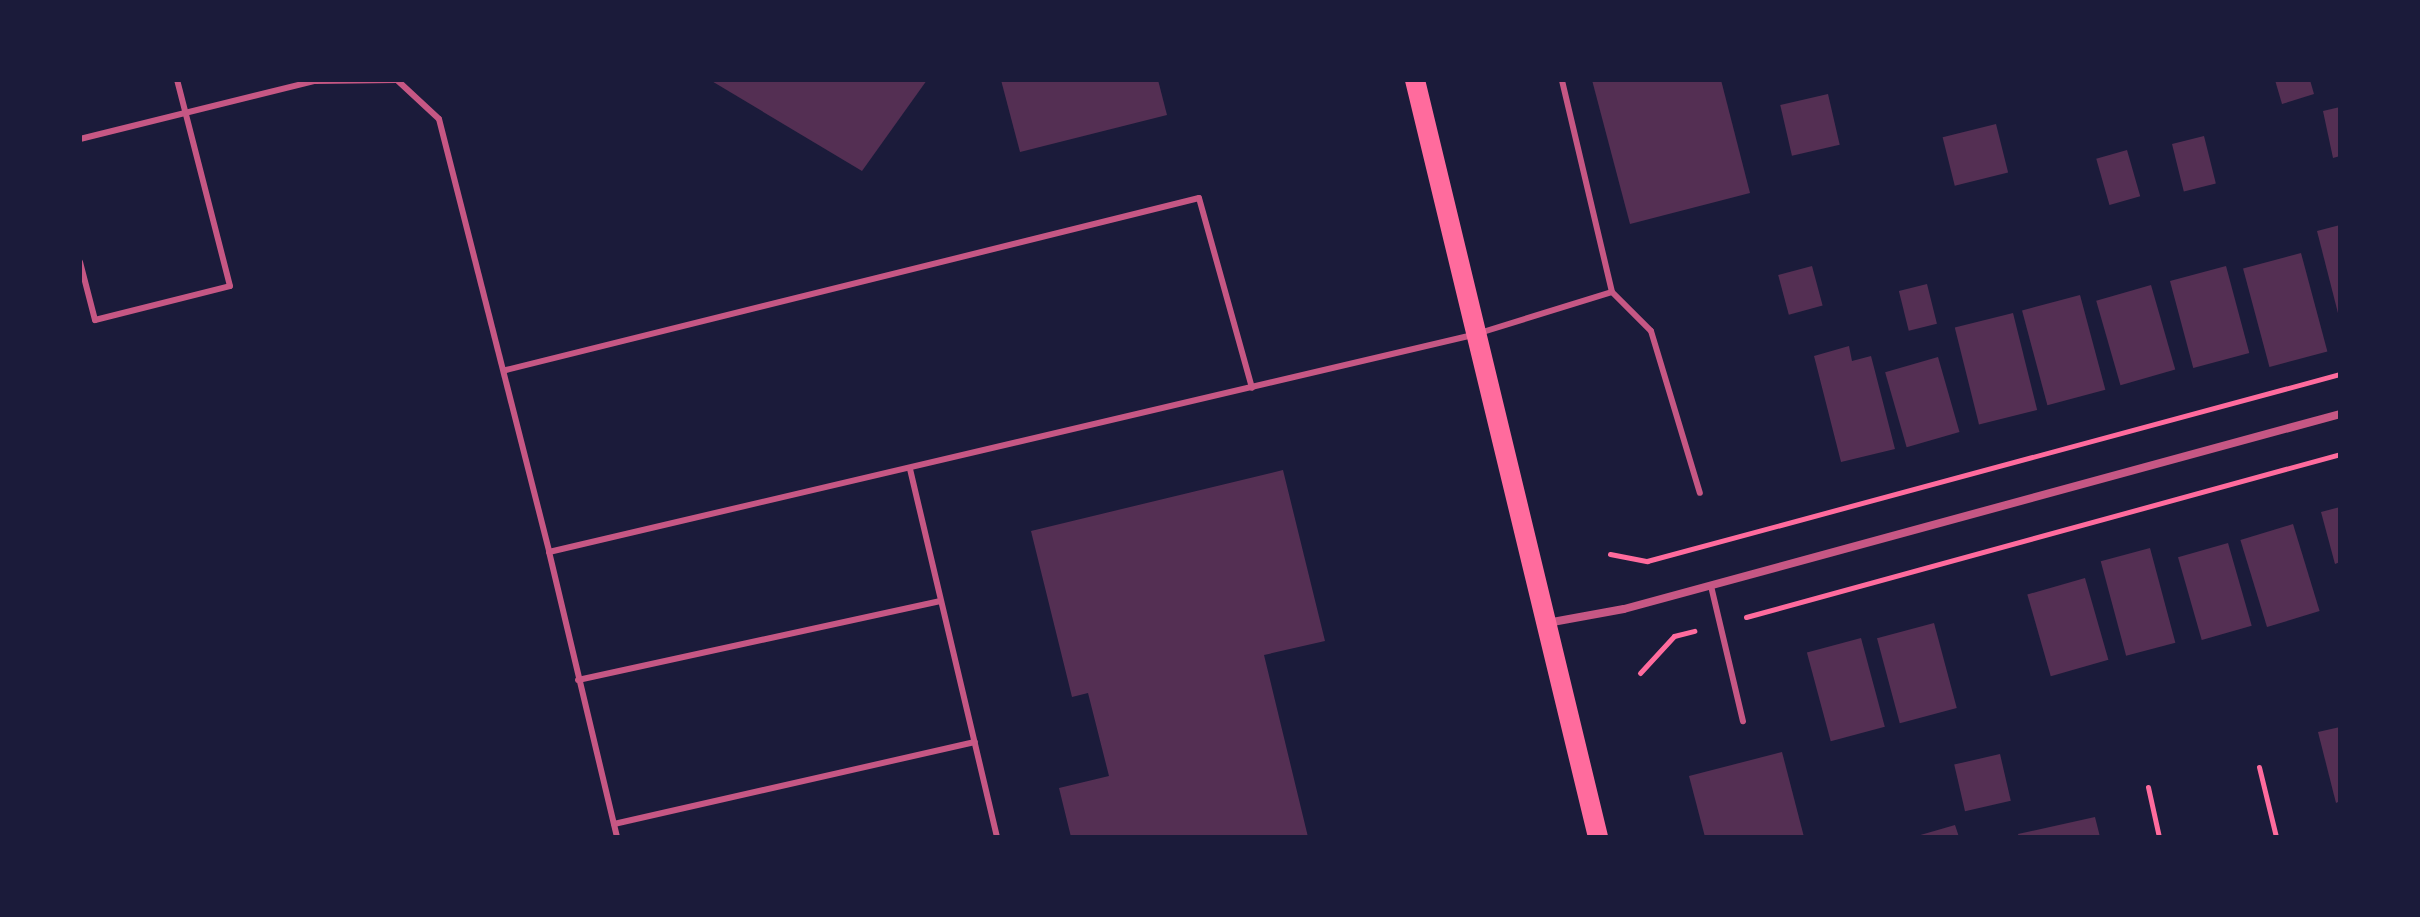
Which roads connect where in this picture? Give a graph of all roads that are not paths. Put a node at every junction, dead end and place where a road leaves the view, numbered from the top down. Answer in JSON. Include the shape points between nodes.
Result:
{"nodes":[{"id":1,"x":177,"y":80,"type":"edge"},
{"id":2,"x":315,"y":80,"type":"edge"},
{"id":3,"x":1415,"y":80,"type":"edge"},
{"id":4,"x":1562,"y":80,"type":"edge"},
{"id":5,"x":186,"y":115,"type":"junction"},
{"id":6,"x":80,"y":139,"type":"edge"},
{"id":7,"x":80,"y":262,"type":"edge"},
{"id":8,"x":1612,"y":292,"type":"junction"},
{"id":9,"x":1473,"y":335,"type":"junction"},
{"id":10,"x":506,"y":370,"type":"junction"},
{"id":11,"x":1252,"y":388,"type":"junction"},
{"id":12,"x":2340,"y":414,"type":"edge"},
{"id":13,"x":910,"y":469,"type":"junction"},
{"id":14,"x":1700,"y":493,"type":"dead end"},
{"id":15,"x":549,"y":552,"type":"junction"},
{"id":16,"x":1711,"y":586,"type":"junction"},
{"id":17,"x":941,"y":601,"type":"junction"},
{"id":18,"x":1546,"y":623,"type":"junction"},
{"id":19,"x":578,"y":680,"type":"junction"},
{"id":20,"x":1743,"y":721,"type":"dead end"},
{"id":21,"x":975,"y":742,"type":"junction"},
{"id":22,"x":614,"y":824,"type":"junction"},
{"id":23,"x":617,"y":837,"type":"edge"},
{"id":24,"x":997,"y":837,"type":"edge"},
{"id":25,"x":1598,"y":837,"type":"edge"}],
"edges":[{"from":1,"to":5,"type":"lane"},
{"from":2,"to":5,"type":"lane"},
{"from":2,"to":10,"type":"lane","via":[[397,80],[439,119]]},
{"from":3,"to":9,"type":"main road"},
{"from":4,"to":8,"type":"lane"},
{"from":5,"to":6,"type":"lane"},
{"from":5,"to":7,"type":"lane","via":[[230,286],[95,320]]},
{"from":8,"to":9,"type":"lane"},
{"from":8,"to":14,"type":"lane","via":[[1651,331]]},
{"from":9,"to":11,"type":"lane"},
{"from":9,"to":18,"type":"main road"},
{"from":10,"to":11,"type":"lane","via":[[1199,198]]},
{"from":10,"to":15,"type":"lane"},
{"from":11,"to":13,"type":"lane"},
{"from":12,"to":16,"type":"street"},
{"from":13,"to":15,"type":"lane"},
{"from":13,"to":17,"type":"lane"},
{"from":15,"to":19,"type":"lane"},
{"from":16,"to":18,"type":"street"},
{"from":16,"to":20,"type":"lane"},
{"from":17,"to":19,"type":"lane"},
{"from":17,"to":21,"type":"lane"},
{"from":18,"to":25,"type":"main road"},
{"from":19,"to":22,"type":"lane"},
{"from":21,"to":22,"type":"lane"},
{"from":21,"to":24,"type":"lane"},
{"from":22,"to":23,"type":"lane"}]}
